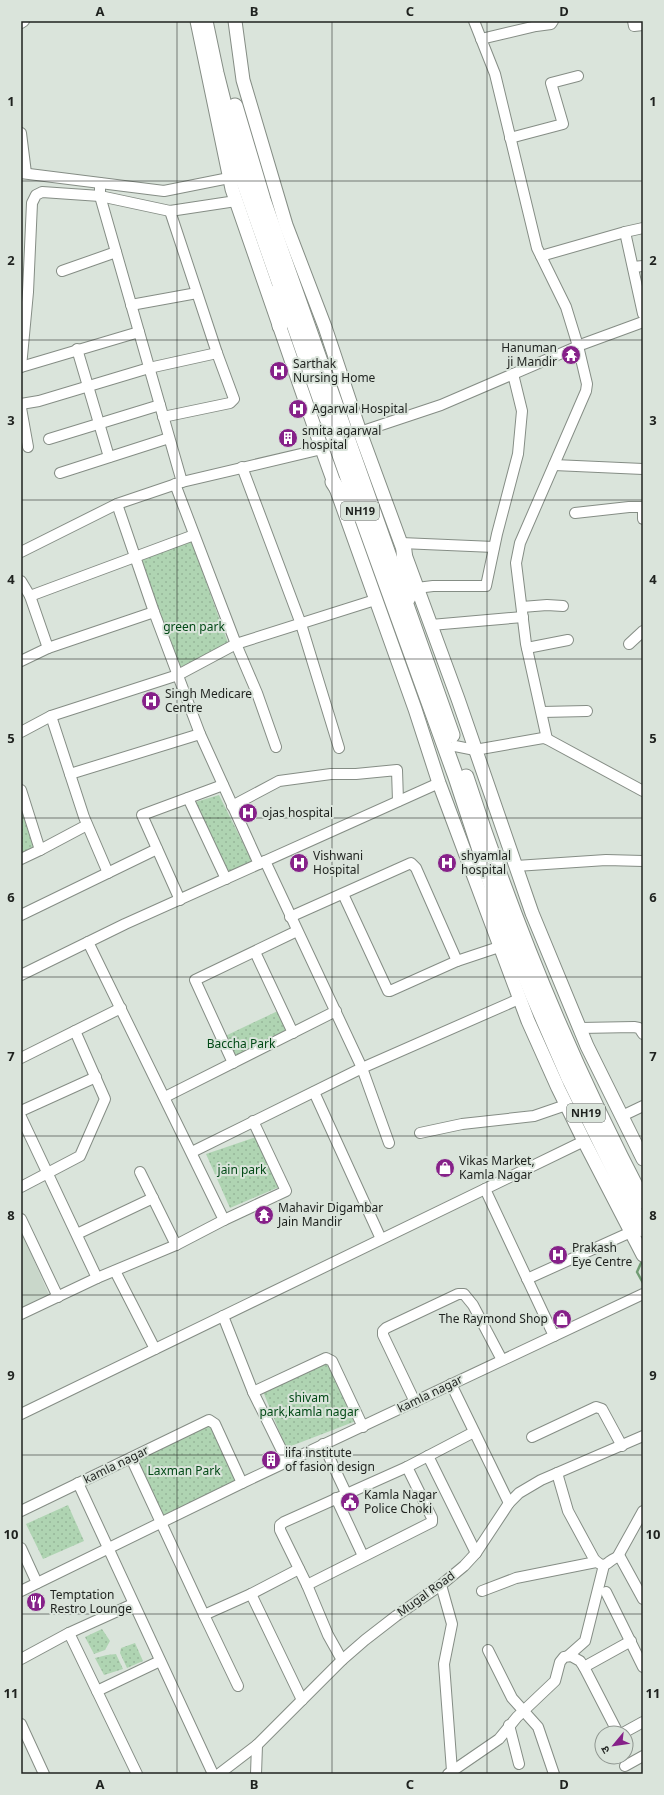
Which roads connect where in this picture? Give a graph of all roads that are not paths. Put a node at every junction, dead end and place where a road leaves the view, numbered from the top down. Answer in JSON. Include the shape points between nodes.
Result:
{"nodes":[{"id":1,"x":24,"y":21,"type":"edge"},
{"id":2,"x":197,"y":21,"type":"edge"},
{"id":3,"x":205,"y":21,"type":"edge"},
{"id":4,"x":215,"y":21,"type":"edge"},
{"id":5,"x":235,"y":21,"type":"edge"},
{"id":6,"x":474,"y":21,"type":"edge"},
{"id":7,"x":553,"y":21,"type":"edge"},
{"id":8,"x":633,"y":21,"type":"edge"},
{"id":9,"x":21,"y":23,"type":"edge"},
{"id":10,"x":643,"y":25,"type":"edge"},
{"id":11,"x":481,"y":40,"type":"junction"},
{"id":12,"x":578,"y":76,"type":"dead end"},
{"id":13,"x":21,"y":132,"type":"edge"},
{"id":14,"x":510,"y":138,"type":"junction"},
{"id":15,"x":23,"y":173,"type":"edge"},
{"id":16,"x":229,"y":178,"type":"junction"},
{"id":17,"x":100,"y":183,"type":"junction"},
{"id":18,"x":100,"y":196,"type":"junction"},
{"id":19,"x":236,"y":201,"type":"junction"},
{"id":20,"x":170,"y":211,"type":"junction"},
{"id":21,"x":643,"y":228,"type":"edge"},
{"id":22,"x":625,"y":232,"type":"junction"},
{"id":23,"x":116,"y":252,"type":"junction"},
{"id":24,"x":541,"y":256,"type":"junction"},
{"id":25,"x":638,"y":266,"type":"edge"},
{"id":26,"x":62,"y":271,"type":"dead end"},
{"id":27,"x":276,"y":272,"type":"junction"},
{"id":28,"x":197,"y":294,"type":"junction"},
{"id":29,"x":131,"y":306,"type":"junction"},
{"id":30,"x":643,"y":314,"type":"edge"},
{"id":31,"x":643,"y":322,"type":"edge"},
{"id":32,"x":280,"y":326,"type":"junction"},
{"id":33,"x":139,"y":332,"type":"junction"},
{"id":34,"x":578,"y":346,"type":"junction"},
{"id":35,"x":77,"y":349,"type":"junction"},
{"id":36,"x":217,"y":353,"type":"junction"},
{"id":37,"x":21,"y":367,"type":"edge"},
{"id":38,"x":149,"y":368,"type":"junction"},
{"id":39,"x":513,"y":374,"type":"junction"},
{"id":40,"x":88,"y":386,"type":"junction"},
{"id":41,"x":21,"y":404,"type":"edge"},
{"id":42,"x":160,"y":405,"type":"junction"},
{"id":43,"x":21,"y":408,"type":"edge"},
{"id":44,"x":163,"y":417,"type":"junction"},
{"id":45,"x":99,"y":423,"type":"junction"},
{"id":46,"x":360,"y":432,"type":"junction"},
{"id":47,"x":169,"y":438,"type":"junction"},
{"id":48,"x":49,"y":439,"type":"dead end"},
{"id":49,"x":28,"y":447,"type":"dead end"},
{"id":50,"x":322,"y":449,"type":"junction"},
{"id":51,"x":109,"y":457,"type":"junction"},
{"id":52,"x":554,"y":465,"type":"junction"},
{"id":53,"x":242,"y":467,"type":"junction"},
{"id":54,"x":643,"y":469,"type":"edge"},
{"id":55,"x":60,"y":473,"type":"dead end"},
{"id":56,"x":333,"y":482,"type":"junction"},
{"id":57,"x":179,"y":483,"type":"junction"},
{"id":58,"x":117,"y":504,"type":"junction"},
{"id":59,"x":643,"y":507,"type":"edge"},
{"id":60,"x":575,"y":513,"type":"dead end"},
{"id":61,"x":643,"y":519,"type":"edge"},
{"id":62,"x":194,"y":535,"type":"junction"},
{"id":63,"x":373,"y":546,"type":"junction"},
{"id":64,"x":403,"y":547,"type":"junction"},
{"id":65,"x":494,"y":547,"type":"junction"},
{"id":66,"x":21,"y":552,"type":"edge"},
{"id":67,"x":135,"y":556,"type":"junction"},
{"id":68,"x":21,"y":581,"type":"edge"},
{"id":69,"x":417,"y":588,"type":"junction"},
{"id":70,"x":30,"y":596,"type":"junction"},
{"id":71,"x":375,"y":600,"type":"junction"},
{"id":72,"x":563,"y":606,"type":"dead end"},
{"id":73,"x":154,"y":612,"type":"junction"},
{"id":74,"x":522,"y":612,"type":"junction"},
{"id":75,"x":410,"y":620,"type":"junction"},
{"id":76,"x":301,"y":624,"type":"junction"},
{"id":77,"x":431,"y":625,"type":"junction"},
{"id":78,"x":643,"y":630,"type":"edge"},
{"id":79,"x":568,"y":640,"type":"dead end"},
{"id":80,"x":236,"y":644,"type":"junction"},
{"id":81,"x":629,"y":644,"type":"dead end"},
{"id":82,"x":48,"y":648,"type":"junction"},
{"id":83,"x":527,"y":648,"type":"junction"},
{"id":84,"x":21,"y":661,"type":"edge"},
{"id":85,"x":178,"y":675,"type":"junction"},
{"id":86,"x":587,"y":710,"type":"dead end"},
{"id":87,"x":542,"y":712,"type":"junction"},
{"id":88,"x":51,"y":716,"type":"junction"},
{"id":89,"x":21,"y":732,"type":"edge"},
{"id":90,"x":200,"y":734,"type":"junction"},
{"id":91,"x":548,"y":739,"type":"junction"},
{"id":92,"x":276,"y":746,"type":"dead end"},
{"id":93,"x":455,"y":746,"type":"junction"},
{"id":94,"x":340,"y":748,"type":"dead end"},
{"id":95,"x":475,"y":750,"type":"junction"},
{"id":96,"x":70,"y":774,"type":"junction"},
{"id":97,"x":439,"y":783,"type":"junction"},
{"id":98,"x":223,"y":785,"type":"junction"},
{"id":99,"x":21,"y":790,"type":"edge"},
{"id":100,"x":643,"y":791,"type":"edge"},
{"id":101,"x":188,"y":798,"type":"junction"},
{"id":102,"x":398,"y":802,"type":"junction"},
{"id":103,"x":232,"y":806,"type":"junction"},
{"id":104,"x":87,"y":825,"type":"junction"},
{"id":105,"x":157,"y":849,"type":"junction"},
{"id":106,"x":40,"y":850,"type":"junction"},
{"id":107,"x":21,"y":859,"type":"edge"},
{"id":108,"x":643,"y":860,"type":"edge"},
{"id":109,"x":262,"y":863,"type":"junction"},
{"id":110,"x":516,"y":866,"type":"junction"},
{"id":111,"x":108,"y":873,"type":"junction"},
{"id":112,"x":226,"y":879,"type":"junction"},
{"id":113,"x":343,"y":894,"type":"junction"},
{"id":114,"x":180,"y":900,"type":"junction"},
{"id":115,"x":21,"y":915,"type":"edge"},
{"id":116,"x":290,"y":917,"type":"junction"},
{"id":117,"x":297,"y":932,"type":"junction"},
{"id":118,"x":88,"y":942,"type":"junction"},
{"id":119,"x":499,"y":946,"type":"junction"},
{"id":120,"x":255,"y":952,"type":"junction"},
{"id":121,"x":457,"y":961,"type":"junction"},
{"id":122,"x":21,"y":975,"type":"edge"},
{"id":123,"x":526,"y":997,"type":"junction"},
{"id":124,"x":121,"y":1008,"type":"junction"},
{"id":125,"x":336,"y":1011,"type":"junction"},
{"id":126,"x":580,"y":1028,"type":"junction"},
{"id":127,"x":75,"y":1031,"type":"junction"},
{"id":128,"x":293,"y":1033,"type":"junction"},
{"id":129,"x":643,"y":1034,"type":"edge"},
{"id":130,"x":21,"y":1058,"type":"edge"},
{"id":131,"x":233,"y":1063,"type":"junction"},
{"id":132,"x":362,"y":1068,"type":"junction"},
{"id":133,"x":96,"y":1077,"type":"junction"},
{"id":134,"x":314,"y":1092,"type":"junction"},
{"id":135,"x":165,"y":1097,"type":"junction"},
{"id":136,"x":566,"y":1105,"type":"junction"},
{"id":137,"x":643,"y":1106,"type":"edge"},
{"id":138,"x":21,"y":1110,"type":"edge"},
{"id":139,"x":622,"y":1116,"type":"junction"},
{"id":140,"x":21,"y":1117,"type":"edge"},
{"id":141,"x":253,"y":1121,"type":"junction"},
{"id":142,"x":420,"y":1133,"type":"dead end"},
{"id":143,"x":584,"y":1141,"type":"junction"},
{"id":144,"x":389,"y":1143,"type":"dead end"},
{"id":145,"x":192,"y":1152,"type":"junction"},
{"id":146,"x":643,"y":1159,"type":"edge"},
{"id":147,"x":140,"y":1172,"type":"dead end"},
{"id":148,"x":48,"y":1174,"type":"junction"},
{"id":149,"x":21,"y":1187,"type":"edge"},
{"id":150,"x":485,"y":1189,"type":"junction"},
{"id":151,"x":153,"y":1198,"type":"junction"},
{"id":152,"x":643,"y":1201,"type":"edge"},
{"id":153,"x":21,"y":1219,"type":"edge"},
{"id":154,"x":224,"y":1220,"type":"junction"},
{"id":155,"x":637,"y":1231,"type":"edge"},
{"id":156,"x":77,"y":1234,"type":"junction"},
{"id":157,"x":381,"y":1239,"type":"junction"},
{"id":158,"x":176,"y":1245,"type":"junction"},
{"id":159,"x":643,"y":1255,"type":"edge"},
{"id":160,"x":115,"y":1271,"type":"junction"},
{"id":161,"x":97,"y":1278,"type":"junction"},
{"id":162,"x":527,"y":1279,"type":"junction"},
{"id":163,"x":643,"y":1294,"type":"edge"},
{"id":164,"x":58,"y":1296,"type":"junction"},
{"id":165,"x":21,"y":1314,"type":"edge"},
{"id":166,"x":223,"y":1316,"type":"junction"},
{"id":167,"x":554,"y":1336,"type":"junction"},
{"id":168,"x":155,"y":1349,"type":"junction"},
{"id":169,"x":502,"y":1360,"type":"junction"},
{"id":170,"x":451,"y":1384,"type":"junction"},
{"id":171,"x":253,"y":1392,"type":"junction"},
{"id":172,"x":415,"y":1402,"type":"junction"},
{"id":173,"x":21,"y":1414,"type":"edge"},
{"id":174,"x":363,"y":1427,"type":"junction"},
{"id":175,"x":474,"y":1432,"type":"junction"},
{"id":176,"x":643,"y":1436,"type":"edge"},
{"id":177,"x":532,"y":1437,"type":"dead end"},
{"id":178,"x":323,"y":1444,"type":"junction"},
{"id":179,"x":622,"y":1446,"type":"junction"},
{"id":180,"x":428,"y":1456,"type":"junction"},
{"id":181,"x":131,"y":1458,"type":"junction"},
{"id":182,"x":287,"y":1461,"type":"junction"},
{"id":183,"x":407,"y":1467,"type":"junction"},
{"id":184,"x":557,"y":1473,"type":"junction"},
{"id":185,"x":78,"y":1483,"type":"junction"},
{"id":186,"x":242,"y":1483,"type":"junction"},
{"id":187,"x":346,"y":1493,"type":"junction"},
{"id":188,"x":336,"y":1498,"type":"junction"},
{"id":189,"x":509,"y":1503,"type":"junction"},
{"id":190,"x":21,"y":1511,"type":"edge"},
{"id":191,"x":643,"y":1512,"type":"edge"},
{"id":192,"x":161,"y":1522,"type":"junction"},
{"id":193,"x":21,"y":1548,"type":"edge"},
{"id":194,"x":109,"y":1548,"type":"junction"},
{"id":195,"x":476,"y":1554,"type":"junction"},
{"id":196,"x":363,"y":1556,"type":"junction"},
{"id":197,"x":618,"y":1556,"type":"junction"},
{"id":198,"x":600,"y":1564,"type":"junction"},
{"id":199,"x":299,"y":1570,"type":"junction"},
{"id":200,"x":37,"y":1583,"type":"junction"},
{"id":201,"x":307,"y":1585,"type":"junction"},
{"id":202,"x":441,"y":1585,"type":"junction"},
{"id":203,"x":482,"y":1591,"type":"dead end"},
{"id":204,"x":21,"y":1592,"type":"edge"},
{"id":205,"x":606,"y":1592,"type":"dead end"},
{"id":206,"x":251,"y":1594,"type":"junction"},
{"id":207,"x":643,"y":1599,"type":"edge"},
{"id":208,"x":133,"y":1604,"type":"junction"},
{"id":209,"x":204,"y":1615,"type":"junction"},
{"id":210,"x":69,"y":1633,"type":"junction"},
{"id":211,"x":630,"y":1641,"type":"junction"},
{"id":212,"x":488,"y":1650,"type":"dead end"},
{"id":213,"x":568,"y":1656,"type":"junction"},
{"id":214,"x":21,"y":1659,"type":"edge"},
{"id":215,"x":342,"y":1660,"type":"junction"},
{"id":216,"x":160,"y":1661,"type":"junction"},
{"id":217,"x":584,"y":1667,"type":"junction"},
{"id":218,"x":643,"y":1667,"type":"edge"},
{"id":219,"x":238,"y":1686,"type":"dead end"},
{"id":220,"x":96,"y":1691,"type":"junction"},
{"id":221,"x":302,"y":1700,"type":"junction"},
{"id":222,"x":523,"y":1711,"type":"junction"},
{"id":223,"x":643,"y":1722,"type":"edge"},
{"id":224,"x":21,"y":1724,"type":"edge"},
{"id":225,"x":509,"y":1725,"type":"junction"},
{"id":226,"x":614,"y":1725,"type":"edge"},
{"id":227,"x":634,"y":1727,"type":"edge"},
{"id":228,"x":257,"y":1744,"type":"junction"},
{"id":229,"x":643,"y":1756,"type":"edge"},
{"id":230,"x":519,"y":1764,"type":"dead end"},
{"id":231,"x":625,"y":1766,"type":"dead end"},
{"id":232,"x":450,"y":1773,"type":"edge"},
{"id":233,"x":44,"y":1774,"type":"edge"},
{"id":234,"x":137,"y":1774,"type":"edge"},
{"id":235,"x":213,"y":1774,"type":"edge"},
{"id":236,"x":219,"y":1774,"type":"edge"},
{"id":237,"x":256,"y":1774,"type":"edge"},
{"id":238,"x":554,"y":1774,"type":"edge"}],
"edges":[{"from":1,"to":9,"type":"street"},
{"from":2,"to":16,"type":"main road"},
{"from":3,"to":27,"type":"highway","number":"NH19","via":[[242,176]]},
{"from":4,"to":75,"type":"highway","number":"NH19","via":[[228,82],[263,200]]},
{"from":5,"to":46,"type":"main road","via":[[243,80],[286,225],[325,327]]},
{"from":6,"to":11,"type":"street"},
{"from":7,"to":11,"type":"street","via":[[551,24]]},
{"from":8,"to":10,"type":"street","via":[[634,26]]},
{"from":11,"to":14,"type":"street","via":[[495,74]]},
{"from":12,"to":14,"type":"street","via":[[551,83],[563,124]]},
{"from":13,"to":15,"type":"street"},
{"from":14,"to":24,"type":"street"},
{"from":15,"to":17,"type":"street"},
{"from":16,"to":17,"type":"street","via":[[164,191]]},
{"from":16,"to":19,"type":"main road"},
{"from":17,"to":18,"type":"street"},
{"from":18,"to":20,"type":"street"},
{"from":18,"to":23,"type":"street"},
{"from":18,"to":37,"type":"street","via":[[42,192],[34,198]]},
{"from":19,"to":20,"type":"street"},
{"from":19,"to":32,"type":"main road"},
{"from":20,"to":28,"type":"street"},
{"from":21,"to":22,"type":"street"},
{"from":22,"to":24,"type":"street"},
{"from":22,"to":25,"type":"street"},
{"from":23,"to":26,"type":"street"},
{"from":23,"to":29,"type":"street"},
{"from":24,"to":34,"type":"street","via":[[566,308]]},
{"from":25,"to":30,"type":"street"},
{"from":27,"to":32,"type":"highway"},
{"from":27,"to":63,"type":"highway","number":"NH19"},
{"from":28,"to":29,"type":"street"},
{"from":28,"to":36,"type":"street"},
{"from":29,"to":33,"type":"street"},
{"from":31,"to":34,"type":"street"},
{"from":32,"to":50,"type":"main road"},
{"from":33,"to":35,"type":"street"},
{"from":33,"to":38,"type":"street"},
{"from":34,"to":39,"type":"street"},
{"from":34,"to":52,"type":"street","via":[[587,387]]},
{"from":35,"to":37,"type":"street"},
{"from":35,"to":40,"type":"street"},
{"from":36,"to":38,"type":"street"},
{"from":36,"to":44,"type":"street","via":[[233,402]]},
{"from":38,"to":40,"type":"street"},
{"from":38,"to":42,"type":"street"},
{"from":39,"to":46,"type":"street","via":[[441,405]]},
{"from":39,"to":65,"type":"street","via":[[522,411],[519,447]]},
{"from":40,"to":41,"type":"street"},
{"from":40,"to":45,"type":"street"},
{"from":42,"to":44,"type":"street"},
{"from":42,"to":45,"type":"street"},
{"from":43,"to":49,"type":"street"},
{"from":44,"to":47,"type":"street"},
{"from":45,"to":48,"type":"street"},
{"from":45,"to":51,"type":"street"},
{"from":46,"to":64,"type":"main road"},
{"from":47,"to":51,"type":"street"},
{"from":47,"to":57,"type":"street"},
{"from":50,"to":53,"type":"street"},
{"from":50,"to":56,"type":"main road"},
{"from":51,"to":55,"type":"street"},
{"from":52,"to":54,"type":"street"},
{"from":52,"to":74,"type":"street","via":[[516,563]]},
{"from":53,"to":57,"type":"street"},
{"from":53,"to":76,"type":"street"},
{"from":56,"to":63,"type":"highway"},
{"from":56,"to":71,"type":"main road"},
{"from":57,"to":58,"type":"street"},
{"from":57,"to":62,"type":"street"},
{"from":58,"to":66,"type":"street"},
{"from":58,"to":67,"type":"street"},
{"from":59,"to":60,"type":"street","via":[[629,506]]},
{"from":59,"to":61,"type":"street"},
{"from":62,"to":67,"type":"street"},
{"from":62,"to":80,"type":"street"},
{"from":63,"to":123,"type":"highway","number":"NH19","via":[[456,777]]},
{"from":64,"to":65,"type":"street"},
{"from":64,"to":69,"type":"main road"},
{"from":64,"to":75,"type":"highway"},
{"from":65,"to":69,"type":"street","via":[[486,587]]},
{"from":67,"to":70,"type":"street"},
{"from":67,"to":73,"type":"street"},
{"from":68,"to":70,"type":"street"},
{"from":69,"to":77,"type":"main road"},
{"from":70,"to":82,"type":"street"},
{"from":71,"to":76,"type":"street"},
{"from":71,"to":97,"type":"main road"},
{"from":72,"to":74,"type":"street","via":[[547,605]]},
{"from":73,"to":82,"type":"street"},
{"from":73,"to":85,"type":"street"},
{"from":74,"to":77,"type":"street"},
{"from":74,"to":83,"type":"street"},
{"from":75,"to":93,"type":"highway","number":"NH19"},
{"from":76,"to":80,"type":"street"},
{"from":76,"to":94,"type":"street"},
{"from":77,"to":95,"type":"main road"},
{"from":78,"to":81,"type":"street"},
{"from":79,"to":83,"type":"street"},
{"from":80,"to":85,"type":"street"},
{"from":80,"to":92,"type":"street"},
{"from":82,"to":84,"type":"street"},
{"from":83,"to":87,"type":"street"},
{"from":85,"to":88,"type":"street"},
{"from":85,"to":90,"type":"street"},
{"from":86,"to":87,"type":"street"},
{"from":87,"to":91,"type":"street"},
{"from":88,"to":89,"type":"street"},
{"from":88,"to":96,"type":"street"},
{"from":90,"to":96,"type":"street"},
{"from":90,"to":98,"type":"street"},
{"from":91,"to":95,"type":"street"},
{"from":91,"to":100,"type":"street"},
{"from":93,"to":95,"type":"street"},
{"from":93,"to":152,"type":"highway","number":"NH19","via":[[484,831],[559,1024],[609,1136]]},
{"from":95,"to":110,"type":"main road"},
{"from":96,"to":104,"type":"street"},
{"from":97,"to":102,"type":"street"},
{"from":97,"to":119,"type":"main road"},
{"from":98,"to":101,"type":"street"},
{"from":98,"to":103,"type":"street"},
{"from":99,"to":106,"type":"street"},
{"from":101,"to":105,"type":"street","via":[[142,815]]},
{"from":101,"to":112,"type":"street"},
{"from":102,"to":103,"type":"street","via":[[397,770],[331,774],[275,783]]},
{"from":102,"to":109,"type":"street"},
{"from":103,"to":109,"type":"street"},
{"from":104,"to":106,"type":"street"},
{"from":104,"to":111,"type":"street"},
{"from":105,"to":111,"type":"street"},
{"from":105,"to":114,"type":"street"},
{"from":106,"to":107,"type":"street"},
{"from":108,"to":110,"type":"street"},
{"from":109,"to":112,"type":"street"},
{"from":109,"to":116,"type":"street"},
{"from":110,"to":126,"type":"main road","via":[[532,913]]},
{"from":111,"to":115,"type":"street"},
{"from":112,"to":114,"type":"street"},
{"from":113,"to":116,"type":"street"},
{"from":113,"to":121,"type":"street","via":[[388,991]]},
{"from":113,"to":121,"type":"street","via":[[411,863],[414,864]]},
{"from":114,"to":118,"type":"street"},
{"from":116,"to":117,"type":"street"},
{"from":117,"to":120,"type":"street"},
{"from":117,"to":125,"type":"street"},
{"from":118,"to":122,"type":"street"},
{"from":118,"to":124,"type":"street"},
{"from":119,"to":121,"type":"street"},
{"from":119,"to":123,"type":"main road"},
{"from":120,"to":128,"type":"street"},
{"from":120,"to":131,"type":"street","via":[[195,980]]},
{"from":123,"to":132,"type":"street"},
{"from":123,"to":136,"type":"main road"},
{"from":123,"to":155,"type":"highway","number":"NH19","via":[[569,1078]]},
{"from":124,"to":127,"type":"street"},
{"from":124,"to":135,"type":"street"},
{"from":125,"to":128,"type":"street"},
{"from":125,"to":132,"type":"street"},
{"from":126,"to":129,"type":"street","via":[[634,1027],[639,1028]]},
{"from":126,"to":139,"type":"main road"},
{"from":127,"to":130,"type":"street"},
{"from":127,"to":133,"type":"street"},
{"from":128,"to":131,"type":"street"},
{"from":131,"to":135,"type":"street"},
{"from":132,"to":134,"type":"street"},
{"from":132,"to":144,"type":"street"},
{"from":133,"to":138,"type":"street"},
{"from":133,"to":148,"type":"street","via":[[105,1099],[81,1154]]},
{"from":134,"to":141,"type":"street"},
{"from":134,"to":157,"type":"street"},
{"from":135,"to":145,"type":"street"},
{"from":136,"to":142,"type":"street","via":[[534,1116],[462,1124]]},
{"from":136,"to":143,"type":"main road"},
{"from":137,"to":139,"type":"street"},
{"from":139,"to":146,"type":"main road"},
{"from":140,"to":148,"type":"street"},
{"from":141,"to":145,"type":"street"},
{"from":141,"to":154,"type":"street","via":[[286,1191]]},
{"from":143,"to":150,"type":"street"},
{"from":143,"to":155,"type":"main road"},
{"from":145,"to":154,"type":"street"},
{"from":147,"to":151,"type":"street"},
{"from":148,"to":149,"type":"street"},
{"from":148,"to":156,"type":"street"},
{"from":150,"to":157,"type":"street"},
{"from":150,"to":162,"type":"street"},
{"from":151,"to":156,"type":"street"},
{"from":151,"to":158,"type":"street"},
{"from":153,"to":164,"type":"street"},
{"from":154,"to":158,"type":"street"},
{"from":155,"to":159,"type":"main road"},
{"from":155,"to":162,"type":"street"},
{"from":156,"to":161,"type":"street"},
{"from":157,"to":166,"type":"street"},
{"from":158,"to":160,"type":"street"},
{"from":160,"to":161,"type":"street"},
{"from":160,"to":168,"type":"street"},
{"from":161,"to":164,"type":"street"},
{"from":162,"to":167,"type":"street"},
{"from":163,"to":167,"type":"street","name":"kamla nagar"},
{"from":164,"to":165,"type":"street"},
{"from":166,"to":168,"type":"street"},
{"from":166,"to":171,"type":"street"},
{"from":167,"to":169,"type":"street","name":"kamla nagar"},
{"from":168,"to":173,"type":"street"},
{"from":169,"to":170,"type":"street","name":"kamla nagar"},
{"from":169,"to":172,"type":"street","via":[[473,1305],[464,1294],[458,1294],[386,1328],[383,1335]]},
{"from":170,"to":172,"type":"street","name":"kamla nagar"},
{"from":170,"to":175,"type":"street"},
{"from":171,"to":174,"type":"street","via":[[329,1358]]},
{"from":171,"to":182,"type":"street"},
{"from":172,"to":174,"type":"street","name":"kamla nagar"},
{"from":174,"to":178,"type":"street","name":"kamla nagar"},
{"from":175,"to":180,"type":"street"},
{"from":175,"to":189,"type":"street"},
{"from":176,"to":179,"type":"street","name":"Mugal Road"},
{"from":177,"to":179,"type":"street","via":[[596,1407],[602,1409]]},
{"from":178,"to":182,"type":"street","name":"kamla nagar"},
{"from":178,"to":187,"type":"street"},
{"from":179,"to":184,"type":"street","name":"Mugal Road"},
{"from":180,"to":183,"type":"street"},
{"from":180,"to":195,"type":"street"},
{"from":181,"to":185,"type":"street","name":"kamla nagar"},
{"from":181,"to":186,"type":"street","name":"kamla nagar","via":[[211,1420]]},
{"from":181,"to":192,"type":"street"},
{"from":182,"to":186,"type":"street","name":"kamla nagar"},
{"from":183,"to":187,"type":"street"},
{"from":183,"to":196,"type":"street","via":[[432,1521]]},
{"from":184,"to":189,"type":"street","name":"Mugal Road","via":[[529,1486]]},
{"from":184,"to":198,"type":"street","via":[[568,1511],[590,1554]]},
{"from":185,"to":190,"type":"street","name":"kamla nagar"},
{"from":185,"to":194,"type":"street"},
{"from":186,"to":192,"type":"street","name":"kamla nagar"},
{"from":187,"to":188,"type":"street"},
{"from":188,"to":196,"type":"street"},
{"from":188,"to":199,"type":"street","via":[[280,1525]]},
{"from":189,"to":195,"type":"street","name":"Mugal Road"},
{"from":191,"to":197,"type":"street"},
{"from":192,"to":194,"type":"street","name":"kamla nagar"},
{"from":192,"to":209,"type":"street"},
{"from":193,"to":200,"type":"street"},
{"from":194,"to":200,"type":"street","name":"kamla nagar"},
{"from":194,"to":208,"type":"street"},
{"from":195,"to":202,"type":"street","name":"Mugal Road"},
{"from":196,"to":201,"type":"street"},
{"from":197,"to":198,"type":"street"},
{"from":197,"to":207,"type":"street"},
{"from":198,"to":203,"type":"street","via":[[516,1578]]},
{"from":198,"to":213,"type":"street","via":[[585,1641]]},
{"from":199,"to":201,"type":"street"},
{"from":199,"to":206,"type":"street"},
{"from":200,"to":204,"type":"street","name":"kamla nagar"},
{"from":201,"to":215,"type":"street","via":[[328,1635]]},
{"from":202,"to":215,"type":"street","name":"Mugal Road","via":[[396,1616]]},
{"from":202,"to":232,"type":"street","via":[[452,1624],[444,1664]]},
{"from":205,"to":211,"type":"street"},
{"from":206,"to":209,"type":"street"},
{"from":206,"to":221,"type":"street"},
{"from":208,"to":210,"type":"street"},
{"from":208,"to":216,"type":"street"},
{"from":209,"to":219,"type":"street"},
{"from":210,"to":214,"type":"street"},
{"from":210,"to":220,"type":"street"},
{"from":211,"to":217,"type":"street"},
{"from":211,"to":218,"type":"street"},
{"from":212,"to":222,"type":"street","via":[[512,1698]]},
{"from":213,"to":217,"type":"street","via":[[580,1661]]},
{"from":213,"to":222,"type":"street","via":[[560,1662],[555,1681]]},
{"from":215,"to":221,"type":"street","name":"Mugal Road"},
{"from":216,"to":220,"type":"street"},
{"from":216,"to":235,"type":"street"},
{"from":217,"to":226,"type":"street"},
{"from":220,"to":234,"type":"street"},
{"from":221,"to":228,"type":"street","name":"Mugal Road"},
{"from":222,"to":225,"type":"street"},
{"from":222,"to":238,"type":"street","via":[[538,1727]]},
{"from":223,"to":227,"type":"street"},
{"from":224,"to":233,"type":"street"},
{"from":225,"to":230,"type":"street"},
{"from":225,"to":232,"type":"street","via":[[499,1739]]},
{"from":228,"to":236,"type":"street","name":"Mugal Road"},
{"from":228,"to":237,"type":"street"},
{"from":229,"to":231,"type":"street"}]}
